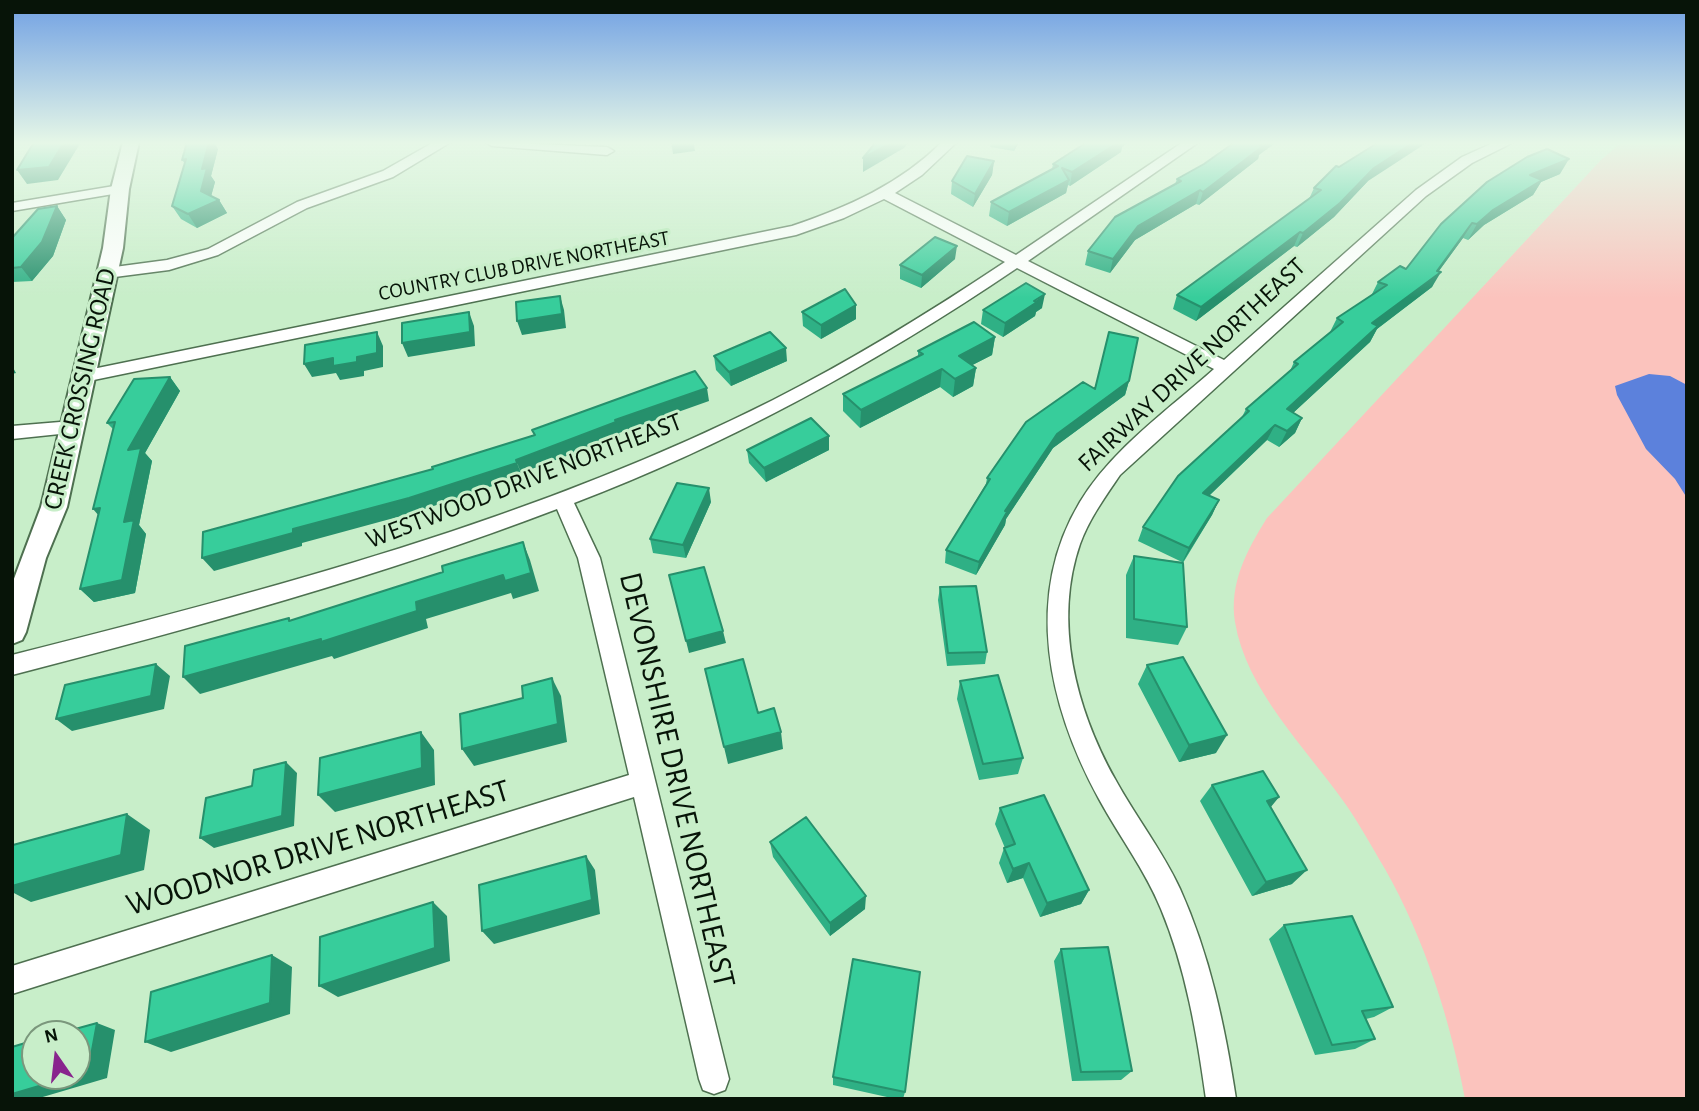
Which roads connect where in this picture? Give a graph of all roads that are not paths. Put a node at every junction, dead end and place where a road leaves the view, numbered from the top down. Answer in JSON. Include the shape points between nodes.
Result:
{"nodes":[{"id":1,"x":91,"y":194,"type":"edge"},
{"id":2,"x":119,"y":194,"type":"edge"},
{"id":3,"x":333,"y":194,"type":"edge"},
{"id":4,"x":885,"y":194,"type":"joint"},
{"id":5,"x":1115,"y":194,"type":"edge"},
{"id":6,"x":1421,"y":194,"type":"edge"},
{"id":7,"x":12,"y":207,"type":"edge"},
{"id":8,"x":1016,"y":260,"type":"junction"},
{"id":9,"x":107,"y":273,"type":"junction"},
{"id":10,"x":1226,"y":368,"type":"junction"},
{"id":11,"x":84,"y":376,"type":"junction"},
{"id":12,"x":72,"y":427,"type":"junction"},
{"id":13,"x":12,"y":433,"type":"edge"},
{"id":14,"x":563,"y":500,"type":"junction"},
{"id":15,"x":12,"y":632,"type":"edge"},
{"id":16,"x":12,"y":664,"type":"edge"},
{"id":17,"x":644,"y":782,"type":"junction"},
{"id":18,"x":12,"y":980,"type":"edge"},
{"id":19,"x":714,"y":1079,"type":"dead end"},
{"id":20,"x":1221,"y":1099,"type":"edge"}],
"edges":[{"from":1,"to":7,"type":"street"},
{"from":2,"to":9,"type":"street","name":"CREEK CROSSING ROAD"},
{"from":3,"to":9,"type":"street","via":[[213,252],[169,265]]},
{"from":4,"to":8,"type":"street"},
{"from":4,"to":11,"type":"street","name":"COUNTRY CLUB DRIVE NORTHEAST","via":[[830,219],[761,239]]},
{"from":5,"to":8,"type":"street","name":"WESTWOOD DRIVE NORTHEAST"},
{"from":6,"to":10,"type":"street","name":"FAIRWAY DRIVE NORTHEAST"},
{"from":8,"to":10,"type":"street"},
{"from":8,"to":14,"type":"street","name":"WESTWOOD DRIVE NORTHEAST","via":[[896,338],[781,403]]},
{"from":9,"to":11,"type":"street","name":"CREEK CROSSING ROAD"},
{"from":10,"to":20,"type":"street","name":"FAIRWAY DRIVE NORTHEAST","via":[[1113,470],[1093,495],[1065,555],[1057,632],[1075,721],[1100,775],[1170,898],[1193,956],[1210,1019]]},
{"from":11,"to":12,"type":"street","name":"CREEK CROSSING ROAD"},
{"from":12,"to":13,"type":"street"},
{"from":12,"to":15,"type":"street","name":"CREEK CROSSING ROAD","via":[[54,508],[33,558]]},
{"from":14,"to":16,"type":"street","name":"WESTWOOD DRIVE NORTHEAST","via":[[345,576]]},
{"from":14,"to":17,"type":"street","name":"DEVONSHIRE DRIVE NORTHEAST","via":[[589,558]]},
{"from":17,"to":18,"type":"street","name":"WOODNOR DRIVE NORTHEAST"},
{"from":17,"to":19,"type":"street","name":"DEVONSHIRE DRIVE NORTHEAST"}]}
